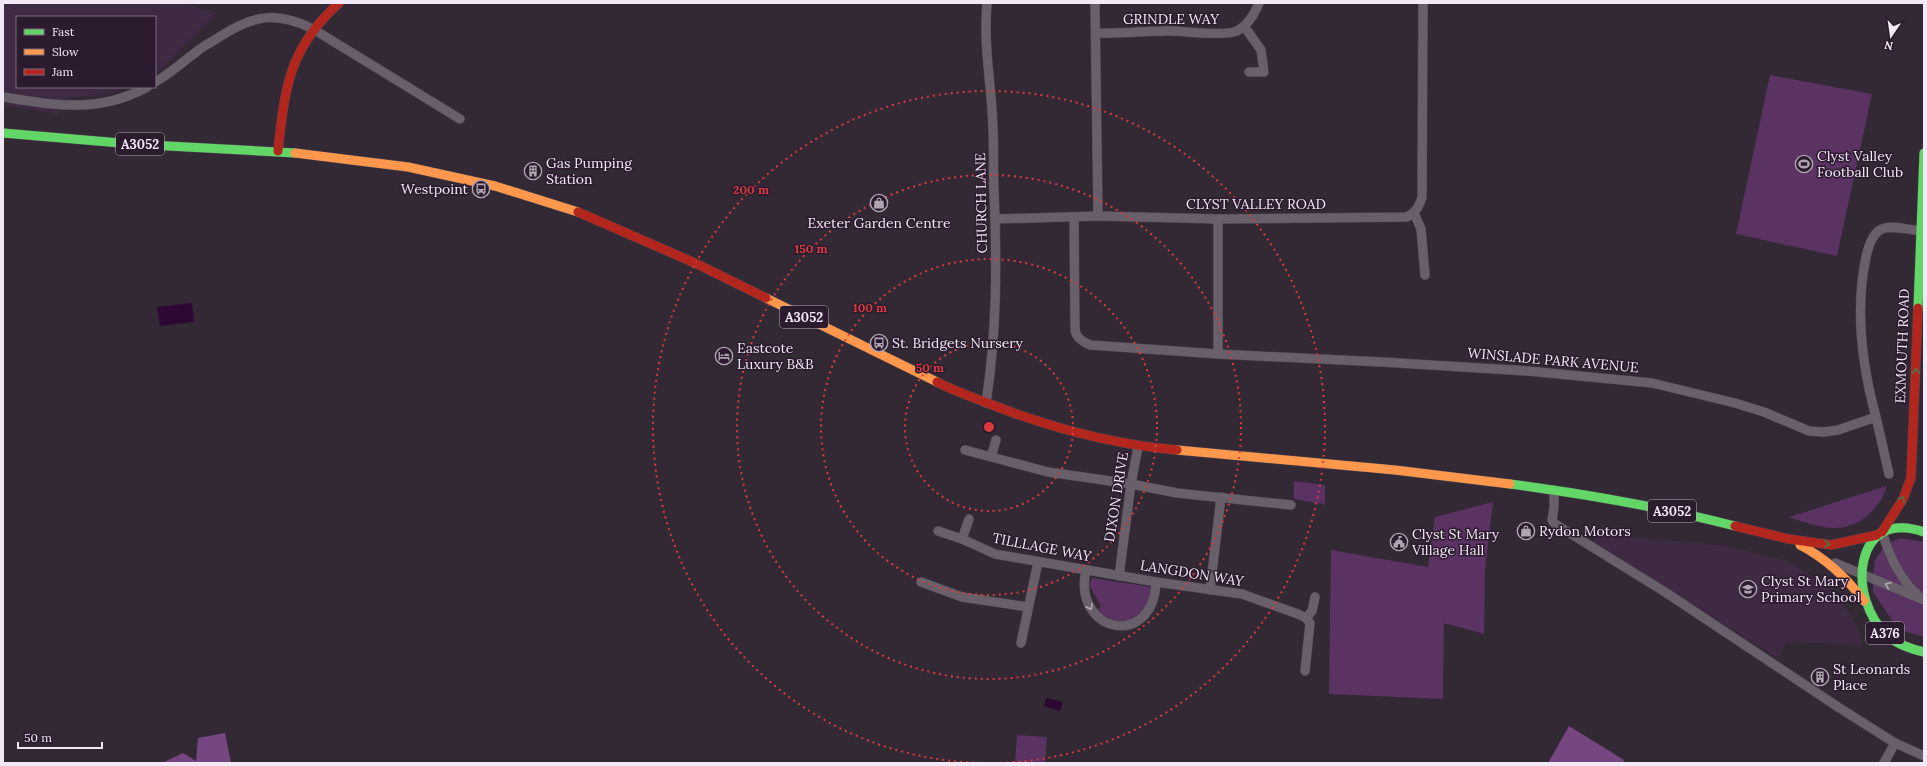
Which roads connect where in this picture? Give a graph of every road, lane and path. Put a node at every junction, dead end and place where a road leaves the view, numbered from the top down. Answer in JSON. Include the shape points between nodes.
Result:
{"nodes":[{"id":1,"x":339,"y":3,"type":"edge"},
{"id":2,"x":987,"y":3,"type":"edge"},
{"id":3,"x":1095,"y":3,"type":"edge"},
{"id":4,"x":1259,"y":3,"type":"edge"},
{"id":5,"x":1423,"y":3,"type":"edge"},
{"id":6,"x":1244,"y":26,"type":"junction"},
{"id":7,"x":313,"y":29,"type":"junction"},
{"id":8,"x":1096,"y":33,"type":"junction"},
{"id":9,"x":1250,"y":72,"type":"dead end"},
{"id":10,"x":156,"y":82,"type":"edge"},
{"id":11,"x":145,"y":88,"type":"edge"},
{"id":12,"x":3,"y":97,"type":"edge"},
{"id":13,"x":460,"y":118,"type":"dead end"},
{"id":14,"x":3,"y":133,"type":"edge"},
{"id":15,"x":278,"y":151,"type":"junction"},
{"id":16,"x":1924,"y":153,"type":"edge"},
{"id":17,"x":1414,"y":214,"type":"junction"},
{"id":18,"x":1098,"y":216,"type":"junction"},
{"id":19,"x":1074,"y":218,"type":"junction"},
{"id":20,"x":996,"y":219,"type":"junction"},
{"id":21,"x":1218,"y":219,"type":"junction"},
{"id":22,"x":1922,"y":231,"type":"edge"},
{"id":23,"x":1425,"y":275,"type":"dead end"},
{"id":24,"x":1218,"y":354,"type":"junction"},
{"id":25,"x":986,"y":403,"type":"junction"},
{"id":26,"x":1876,"y":417,"type":"junction"},
{"id":27,"x":996,"y":440,"type":"dead end"},
{"id":28,"x":1138,"y":446,"type":"junction"},
{"id":29,"x":965,"y":450,"type":"dead end"},
{"id":30,"x":991,"y":457,"type":"junction"},
{"id":31,"x":1889,"y":474,"type":"dead end"},
{"id":32,"x":1131,"y":484,"type":"junction"},
{"id":33,"x":1554,"y":490,"type":"junction"},
{"id":34,"x":1221,"y":498,"type":"junction"},
{"id":35,"x":1291,"y":505,"type":"dead end"},
{"id":36,"x":969,"y":519,"type":"dead end"},
{"id":37,"x":938,"y":531,"type":"dead end"},
{"id":38,"x":1924,"y":532,"type":"edge"},
{"id":39,"x":1880,"y":534,"type":"junction"},
{"id":40,"x":1789,"y":539,"type":"junction"},
{"id":41,"x":962,"y":540,"type":"junction"},
{"id":42,"x":1827,"y":559,"type":"junction"},
{"id":43,"x":1038,"y":562,"type":"junction"},
{"id":44,"x":1086,"y":570,"type":"junction"},
{"id":45,"x":1860,"y":575,"type":"junction"},
{"id":46,"x":1118,"y":576,"type":"junction"},
{"id":47,"x":921,"y":582,"type":"dead end"},
{"id":48,"x":1156,"y":582,"type":"junction"},
{"id":49,"x":1210,"y":590,"type":"junction"},
{"id":50,"x":1315,"y":597,"type":"dead end"},
{"id":51,"x":1923,"y":600,"type":"edge"},
{"id":52,"x":1867,"y":605,"type":"junction"},
{"id":53,"x":1028,"y":607,"type":"junction"},
{"id":54,"x":1306,"y":618,"type":"junction"},
{"id":55,"x":1021,"y":643,"type":"dead end"},
{"id":56,"x":1913,"y":650,"type":"junction"},
{"id":57,"x":1924,"y":652,"type":"edge"},
{"id":58,"x":1924,"y":663,"type":"edge"},
{"id":59,"x":1305,"y":671,"type":"dead end"},
{"id":60,"x":1895,"y":742,"type":"junction"},
{"id":61,"x":1924,"y":756,"type":"edge"},
{"id":62,"x":1884,"y":763,"type":"edge"}],
"edges":[{"from":1,"to":7,"type":"main road"},
{"from":2,"to":20,"type":"street","name":"CHURCH LANE","via":[[985,25],[993,129]]},
{"from":3,"to":8,"type":"street"},
{"from":4,"to":6,"type":"street","via":[[1252,18]]},
{"from":5,"to":17,"type":"street","via":[[1422,191],[1419,207]]},
{"from":6,"to":8,"type":"street","name":"GRINDLE WAY","via":[[1235,32],[1225,33]]},
{"from":6,"to":9,"type":"street","via":[[1262,50],[1268,72]]},
{"from":7,"to":10,"type":"street","via":[[284,18],[254,19],[239,25],[202,48],[167,76]]},
{"from":7,"to":13,"type":"street"},
{"from":7,"to":15,"type":"main road","via":[[299,51],[290,74],[284,97]]},
{"from":8,"to":18,"type":"street"},
{"from":11,"to":12,"type":"street","via":[[116,100],[86,105],[66,106]]},
{"from":14,"to":15,"type":"main road","number":"A3052","via":[[132,144]]},
{"from":15,"to":25,"type":"main road","number":"A3052","via":[[431,172],[495,186],[585,214],[695,262],[942,385]]},
{"from":16,"to":22,"type":"main road","name":"EXMOUTH ROAD","number":"A376"},
{"from":17,"to":21,"type":"street","name":"CLYST VALLEY ROAD","via":[[1401,219]]},
{"from":17,"to":23,"type":"street","via":[[1421,229]]},
{"from":18,"to":19,"type":"street","name":"CLYST VALLEY ROAD"},
{"from":18,"to":21,"type":"street","name":"CLYST VALLEY ROAD"},
{"from":19,"to":20,"type":"street","name":"CLYST VALLEY ROAD"},
{"from":19,"to":24,"type":"street","name":"WINSLADE PARK AVENUE","via":[[1075,330],[1080,339],[1090,345]]},
{"from":20,"to":25,"type":"street","name":"CHURCH LANE","via":[[993,360]]},
{"from":21,"to":24,"type":"street"},
{"from":22,"to":26,"type":"street","via":[[1890,227],[1881,229],[1873,236],[1867,250],[1860,311],[1864,359]]},
{"from":39,"to":22,"type":"main road","name":"EXMOUTH ROAD","number":"A376","one_way":true,"via":[[1903,499],[1911,478]]},
{"from":24,"to":26,"type":"street","name":"WINSLADE PARK AVENUE","via":[[1528,371],[1652,383],[1742,405],[1809,431],[1838,430]]},
{"from":25,"to":28,"type":"main road","number":"A3052","via":[[1069,432]]},
{"from":26,"to":31,"type":"street"},
{"from":27,"to":30,"type":"street"},
{"from":28,"to":32,"type":"street","name":"DIXON DRIVE"},
{"from":28,"to":33,"type":"main road","number":"A3052","via":[[1394,470]]},
{"from":29,"to":30,"type":"street"},
{"from":30,"to":32,"type":"street","via":[[1048,472]]},
{"from":32,"to":34,"type":"street"},
{"from":32,"to":46,"type":"street","name":"DIXON DRIVE"},
{"from":33,"to":40,"type":"main road","number":"A3052","via":[[1688,514]]},
{"from":33,"to":60,"type":"street","via":[[1552,520],[1555,524],[1665,592]]},
{"from":34,"to":35,"type":"street"},
{"from":34,"to":49,"type":"street"},
{"from":36,"to":41,"type":"street"},
{"from":37,"to":41,"type":"street","name":"TILLLAGE WAY"},
{"from":38,"to":39,"type":"main road","via":[[1893,529]]},
{"from":40,"to":39,"type":"main road","number":"A3052","one_way":true,"via":[[1831,545]]},
{"from":39,"to":45,"type":"main road","number":"A376","via":[[1865,552]]},
{"from":39,"to":51,"type":"street","via":[[1898,570],[1912,590]]},
{"from":40,"to":42,"type":"main road","number":"A3052"},
{"from":41,"to":43,"type":"street","name":"TILLLAGE WAY","via":[[995,554]]},
{"from":42,"to":45,"type":"street"},
{"from":42,"to":52,"type":"main road","number":"A3052"},
{"from":43,"to":44,"type":"street","name":"TILLLAGE WAY"},
{"from":43,"to":53,"type":"street"},
{"from":44,"to":46,"type":"street","name":"TILLLAGE WAY"},
{"from":44,"to":48,"type":"street","one_way":true,"via":[[1084,588],[1090,608],[1099,618],[1116,626],[1142,619],[1154,599]]},
{"from":51,"to":45,"type":"street","one_way":true},
{"from":45,"to":52,"type":"main road","number":"A376"},
{"from":46,"to":48,"type":"street","name":"LANGDON WAY"},
{"from":47,"to":53,"type":"street","via":[[962,597]]},
{"from":48,"to":49,"type":"street","name":"LANGDON WAY"},
{"from":49,"to":54,"type":"street","name":"LANGDON WAY","via":[[1242,594]]},
{"from":50,"to":54,"type":"street","via":[[1312,611]]},
{"from":52,"to":56,"type":"main road","number":"A376","via":[[1884,632]]},
{"from":53,"to":55,"type":"street"},
{"from":54,"to":59,"type":"street","via":[[1310,623]]},
{"from":56,"to":57,"type":"main road","number":"A376"},
{"from":56,"to":58,"type":"street"},
{"from":60,"to":61,"type":"street"},
{"from":60,"to":62,"type":"street"}]}
